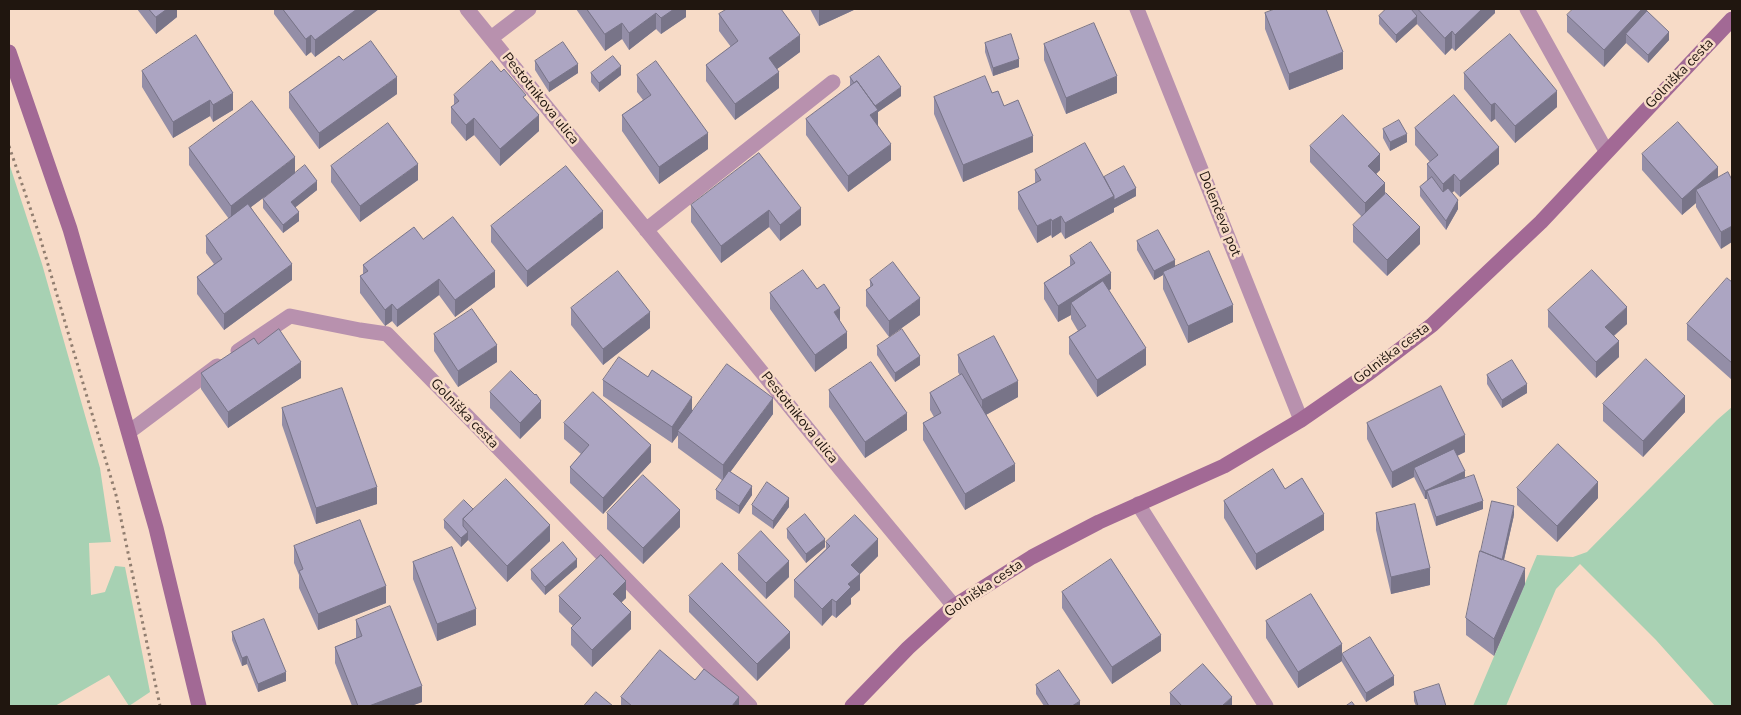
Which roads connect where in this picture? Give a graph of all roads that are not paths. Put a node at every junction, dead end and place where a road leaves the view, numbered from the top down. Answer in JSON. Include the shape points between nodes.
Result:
{"nodes":[{"id":1,"x":467,"y":9,"type":"edge"},
{"id":2,"x":528,"y":9,"type":"edge"},
{"id":3,"x":1137,"y":9,"type":"edge"},
{"id":4,"x":1526,"y":9,"type":"edge"},
{"id":5,"x":1732,"y":19,"type":"edge"},
{"id":6,"x":491,"y":38,"type":"junction"},
{"id":7,"x":9,"y":52,"type":"edge"},
{"id":8,"x":833,"y":82,"type":"dead end"},
{"id":9,"x":1606,"y":151,"type":"junction"},
{"id":10,"x":646,"y":230,"type":"junction"},
{"id":11,"x":1302,"y":420,"type":"junction"},
{"id":12,"x":129,"y":432,"type":"junction"},
{"id":13,"x":1138,"y":504,"type":"junction"},
{"id":14,"x":954,"y":606,"type":"junction"},
{"id":15,"x":199,"y":706,"type":"edge"},
{"id":16,"x":750,"y":706,"type":"edge"},
{"id":17,"x":852,"y":706,"type":"edge"},
{"id":18,"x":1266,"y":706,"type":"edge"}],
"edges":[{"from":1,"to":6,"type":"street","name":"Pestotnikova ulica"},
{"from":2,"to":6,"type":"street"},
{"from":3,"to":11,"type":"street","name":"Dolenčeva pot"},
{"from":4,"to":9,"type":"street"},
{"from":5,"to":9,"type":"main road","name":"Golniška cesta"},
{"from":6,"to":10,"type":"street","name":"Pestotnikova ulica"},
{"from":7,"to":12,"type":"main road","via":[[70,229]]},
{"from":8,"to":10,"type":"street"},
{"from":9,"to":11,"type":"main road","name":"Golniška cesta","via":[[1541,222],[1432,324]]},
{"from":10,"to":14,"type":"street","name":"Pestotnikova ulica"},
{"from":11,"to":13,"type":"main road","name":"Golniška cesta","via":[[1224,466]]},
{"from":12,"to":15,"type":"main road"},
{"from":12,"to":16,"type":"street","name":"Golniška cesta","via":[[195,381],[290,316],[386,334]]},
{"from":13,"to":14,"type":"main road","name":"Golniška cesta","via":[[1032,557]]},
{"from":13,"to":18,"type":"street"},
{"from":14,"to":17,"type":"main road","name":"Golniška cesta"}]}
